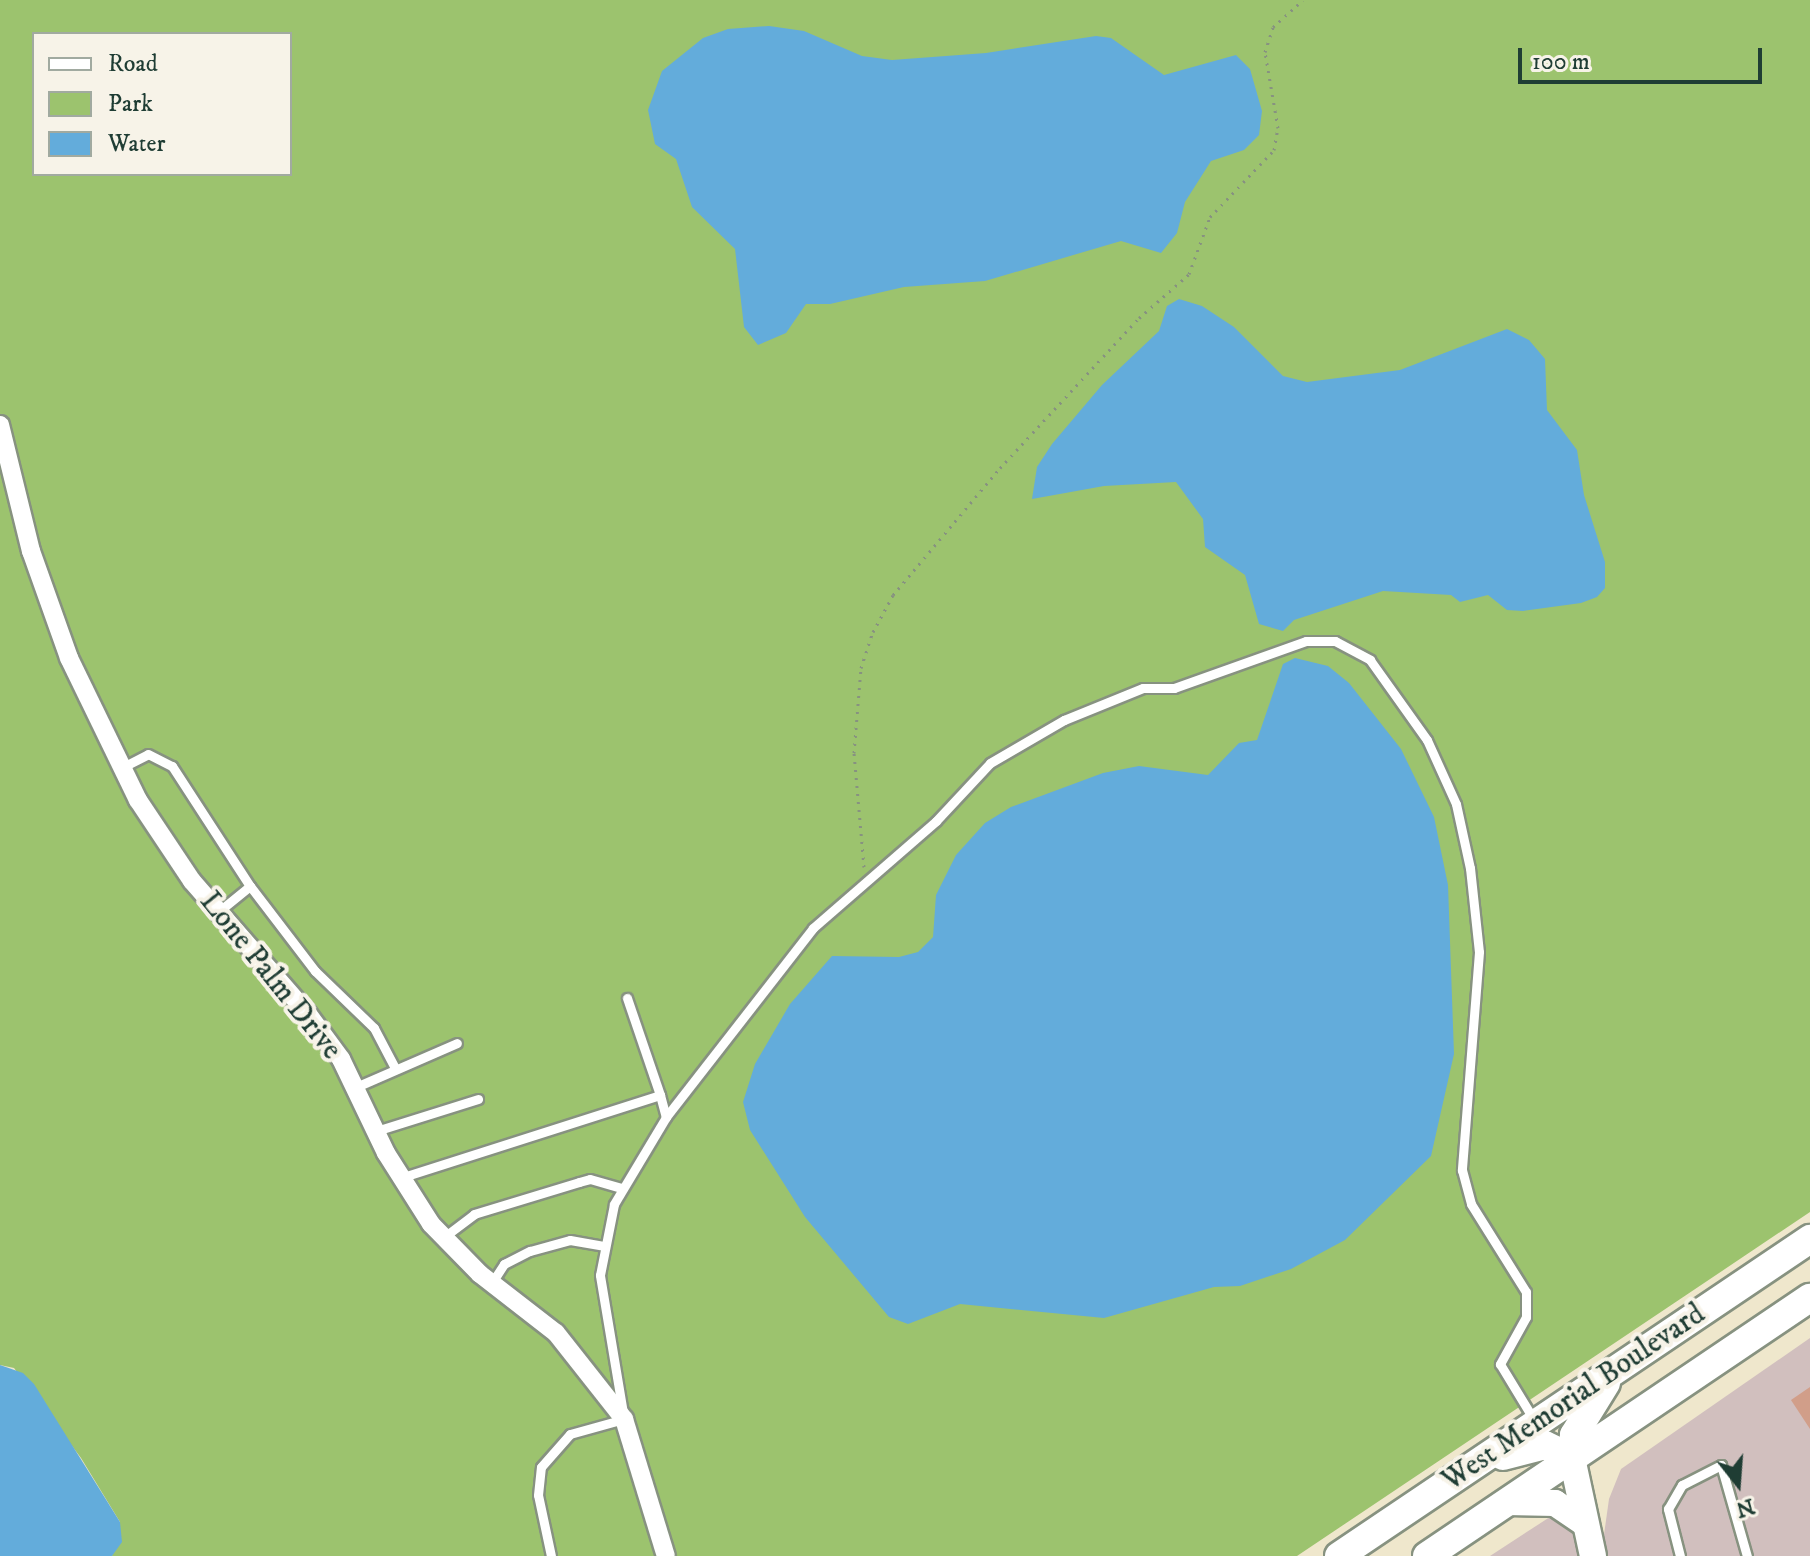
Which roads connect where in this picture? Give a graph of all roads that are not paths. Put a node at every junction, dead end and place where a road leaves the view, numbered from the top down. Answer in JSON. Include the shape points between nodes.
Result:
{"nodes":[{"id":1,"x":0,"y":425,"type":"edge"},
{"id":2,"x":121,"y":768,"type":"junction"},
{"id":3,"x":250,"y":886,"type":"junction"},
{"id":4,"x":218,"y":912,"type":"junction"},
{"id":5,"x":627,"y":998,"type":"dead end"},
{"id":6,"x":457,"y":1043,"type":"dead end"},
{"id":7,"x":395,"y":1068,"type":"junction"},
{"id":8,"x":356,"y":1087,"type":"junction"},
{"id":9,"x":660,"y":1095,"type":"junction"},
{"id":10,"x":478,"y":1099,"type":"dead end"},
{"id":11,"x":666,"y":1117,"type":"junction"},
{"id":12,"x":376,"y":1131,"type":"junction"},
{"id":13,"x":400,"y":1178,"type":"junction"},
{"id":14,"x":622,"y":1188,"type":"junction"},
{"id":15,"x":443,"y":1238,"type":"junction"},
{"id":16,"x":1810,"y":1239,"type":"edge"},
{"id":17,"x":603,"y":1246,"type":"junction"},
{"id":18,"x":491,"y":1284,"type":"junction"},
{"id":19,"x":1810,"y":1298,"type":"edge"},
{"id":20,"x":1616,"y":1369,"type":"junction"},
{"id":21,"x":624,"y":1419,"type":"junction"},
{"id":22,"x":1536,"y":1423,"type":"junction"},
{"id":23,"x":1491,"y":1454,"type":"junction"},
{"id":24,"x":1572,"y":1458,"type":"junction"},
{"id":25,"x":1507,"y":1502,"type":"junction"},
{"id":26,"x":1585,"y":1523,"type":"junction"},
{"id":27,"x":551,"y":1556,"type":"edge"},
{"id":28,"x":666,"y":1556,"type":"edge"},
{"id":29,"x":1339,"y":1556,"type":"edge"},
{"id":30,"x":1427,"y":1556,"type":"edge"},
{"id":31,"x":1593,"y":1556,"type":"edge"},
{"id":32,"x":1680,"y":1556,"type":"edge"},
{"id":33,"x":1747,"y":1556,"type":"edge"}],
"edges":[{"from":1,"to":2,"type":"street","name":"Lone Palm Drive","via":[[43,589],[89,706]]},
{"from":2,"to":3,"type":"lane","via":[[148,754],[172,766]]},
{"from":2,"to":4,"type":"street","name":"Lone Palm Drive","via":[[163,841]]},
{"from":3,"to":4,"type":"lane"},
{"from":3,"to":7,"type":"lane","via":[[315,971],[374,1028]]},
{"from":4,"to":8,"type":"street","name":"Lone Palm Drive","via":[[308,1014]]},
{"from":5,"to":9,"type":"lane"},
{"from":6,"to":7,"type":"lane"},
{"from":7,"to":8,"type":"lane"},
{"from":8,"to":12,"type":"street","name":"Lone Palm Drive"},
{"from":9,"to":11,"type":"lane"},
{"from":9,"to":13,"type":"lane"},
{"from":10,"to":12,"type":"lane"},
{"from":11,"to":14,"type":"lane"},
{"from":11,"to":22,"type":"lane","via":[[813,928],[936,821],[990,763],[1064,720],[1143,688],[1174,688],[1291,644],[1335,641],[1370,660],[1427,740],[1444,770],[1463,833],[1476,910],[1479,1000],[1462,1170],[1471,1204],[1526,1292],[1526,1317],[1500,1364]]},
{"from":12,"to":13,"type":"street","name":"Lone Palm Drive"},
{"from":13,"to":15,"type":"street","name":"Lone Palm Drive"},
{"from":14,"to":15,"type":"lane","via":[[590,1179],[579,1182],[474,1214]]},
{"from":14,"to":17,"type":"lane"},
{"from":15,"to":18,"type":"street","name":"Lone Palm Drive"},
{"from":16,"to":20,"type":"main road","name":"West Memorial Boulevard"},
{"from":17,"to":18,"type":"lane","via":[[570,1240],[530,1251],[504,1264]]},
{"from":17,"to":21,"type":"lane","via":[[603,1308]]},
{"from":18,"to":21,"type":"street","name":"Lone Palm Drive","via":[[556,1333]]},
{"from":19,"to":24,"type":"main road","name":"West Memorial Boulevard"},
{"from":20,"to":22,"type":"main road","name":"West Memorial Boulevard"},
{"from":20,"to":24,"type":"main road","via":[[1574,1435]]},
{"from":21,"to":27,"type":"lane","via":[[570,1434],[541,1467],[538,1495]]},
{"from":21,"to":28,"type":"street","name":"Lone Palm Drive"},
{"from":22,"to":23,"type":"main road","name":"West Memorial Boulevard"},
{"from":23,"to":24,"type":"main road","via":[[1510,1455],[1545,1445]]},
{"from":23,"to":29,"type":"main road","name":"West Memorial Boulevard"},
{"from":24,"to":25,"type":"main road","name":"West Memorial Boulevard"},
{"from":24,"to":26,"type":"street"},
{"from":25,"to":26,"type":"street","via":[[1555,1503]]},
{"from":25,"to":30,"type":"main road","name":"West Memorial Boulevard"},
{"from":26,"to":31,"type":"street"},
{"from":32,"to":33,"type":"lane","via":[[1668,1509],[1682,1485],[1721,1465]]}]}
